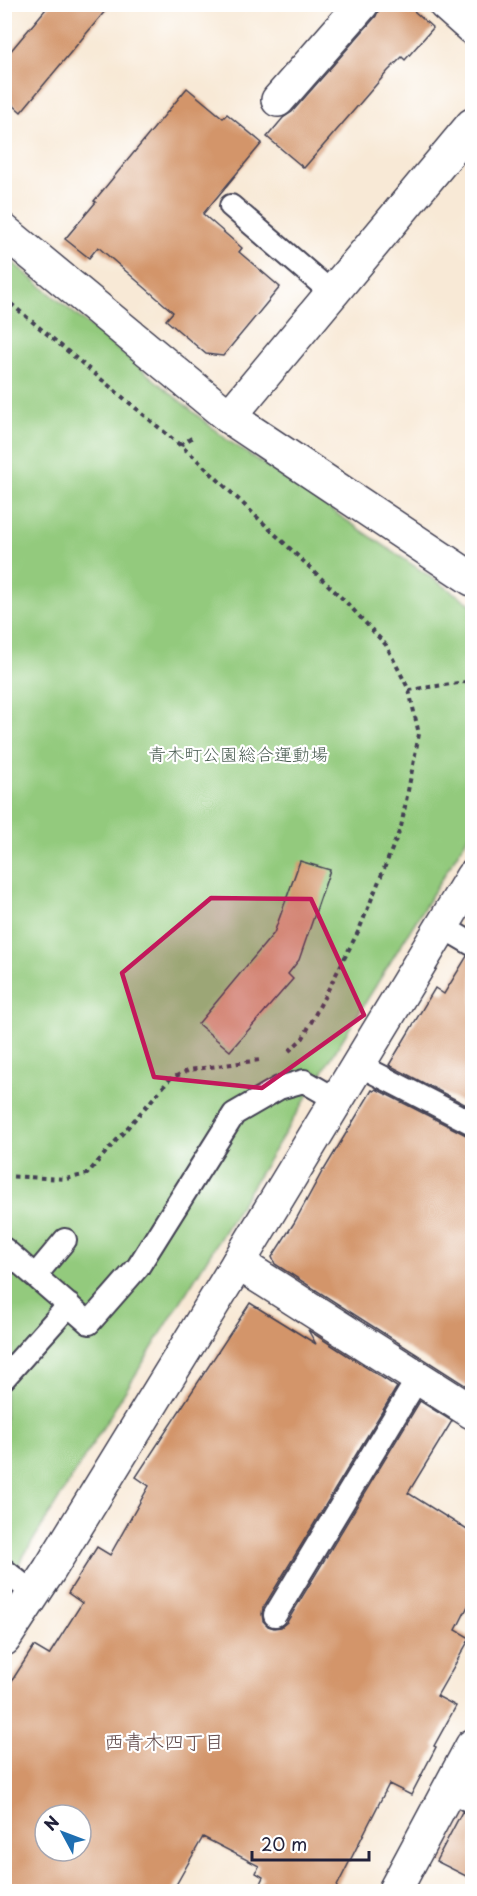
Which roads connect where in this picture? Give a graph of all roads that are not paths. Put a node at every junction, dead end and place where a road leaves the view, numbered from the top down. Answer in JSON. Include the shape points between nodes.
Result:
{"nodes":[{"id":1,"x":362,"y":4,"type":"edge"},
{"id":2,"x":445,"y":4,"type":"edge"},
{"id":3,"x":472,"y":27,"type":"edge"},
{"id":4,"x":278,"y":100,"type":"dead end"},
{"id":5,"x":472,"y":125,"type":"edge"},
{"id":6,"x":231,"y":206,"type":"dead end"},
{"id":7,"x":4,"y":231,"type":"edge"},
{"id":8,"x":332,"y":293,"type":"junction"},
{"id":9,"x":229,"y":417,"type":"junction"},
{"id":10,"x":472,"y":579,"type":"edge"},
{"id":11,"x":472,"y":877,"type":"edge"},
{"id":12,"x":443,"y":927,"type":"junction"},
{"id":13,"x":472,"y":944,"type":"edge"},
{"id":14,"x":359,"y":1065,"type":"junction"},
{"id":15,"x":338,"y":1100,"type":"junction"},
{"id":16,"x":472,"y":1123,"type":"edge"},
{"id":17,"x":65,"y":1240,"type":"dead end"},
{"id":18,"x":4,"y":1249,"type":"edge"},
{"id":19,"x":238,"y":1263,"type":"junction"},
{"id":20,"x":35,"y":1276,"type":"junction"},
{"id":21,"x":69,"y":1305,"type":"junction"},
{"id":22,"x":4,"y":1378,"type":"edge"},
{"id":23,"x":418,"y":1378,"type":"junction"},
{"id":24,"x":472,"y":1412,"type":"edge"},
{"id":25,"x":4,"y":1570,"type":"edge"},
{"id":26,"x":34,"y":1594,"type":"junction"},
{"id":27,"x":275,"y":1615,"type":"dead end"},
{"id":28,"x":4,"y":1640,"type":"edge"},
{"id":29,"x":472,"y":1746,"type":"edge"},
{"id":30,"x":461,"y":1796,"type":"edge"},
{"id":31,"x":394,"y":1892,"type":"edge"}],
"edges":[{"from":1,"to":4,"type":"street"},
{"from":2,"to":3,"type":"street"},
{"from":5,"to":8,"type":"street"},
{"from":6,"to":8,"type":"lane"},
{"from":7,"to":9,"type":"street"},
{"from":8,"to":9,"type":"street"},
{"from":9,"to":10,"type":"street"},
{"from":11,"to":12,"type":"street"},
{"from":12,"to":13,"type":"lane"},
{"from":12,"to":14,"type":"street"},
{"from":14,"to":15,"type":"street"},
{"from":14,"to":16,"type":"lane"},
{"from":15,"to":19,"type":"street"},
{"from":15,"to":21,"type":"lane","via":[[304,1081],[279,1088],[234,1114],[138,1267],[89,1323]]},
{"from":17,"to":20,"type":"lane"},
{"from":18,"to":20,"type":"lane"},
{"from":19,"to":23,"type":"street"},
{"from":19,"to":26,"type":"street"},
{"from":20,"to":21,"type":"lane"},
{"from":21,"to":22,"type":"lane"},
{"from":23,"to":24,"type":"street"},
{"from":23,"to":27,"type":"lane"},
{"from":25,"to":26,"type":"lane"},
{"from":26,"to":28,"type":"street"},
{"from":29,"to":30,"type":"street"},
{"from":30,"to":31,"type":"street"}]}
